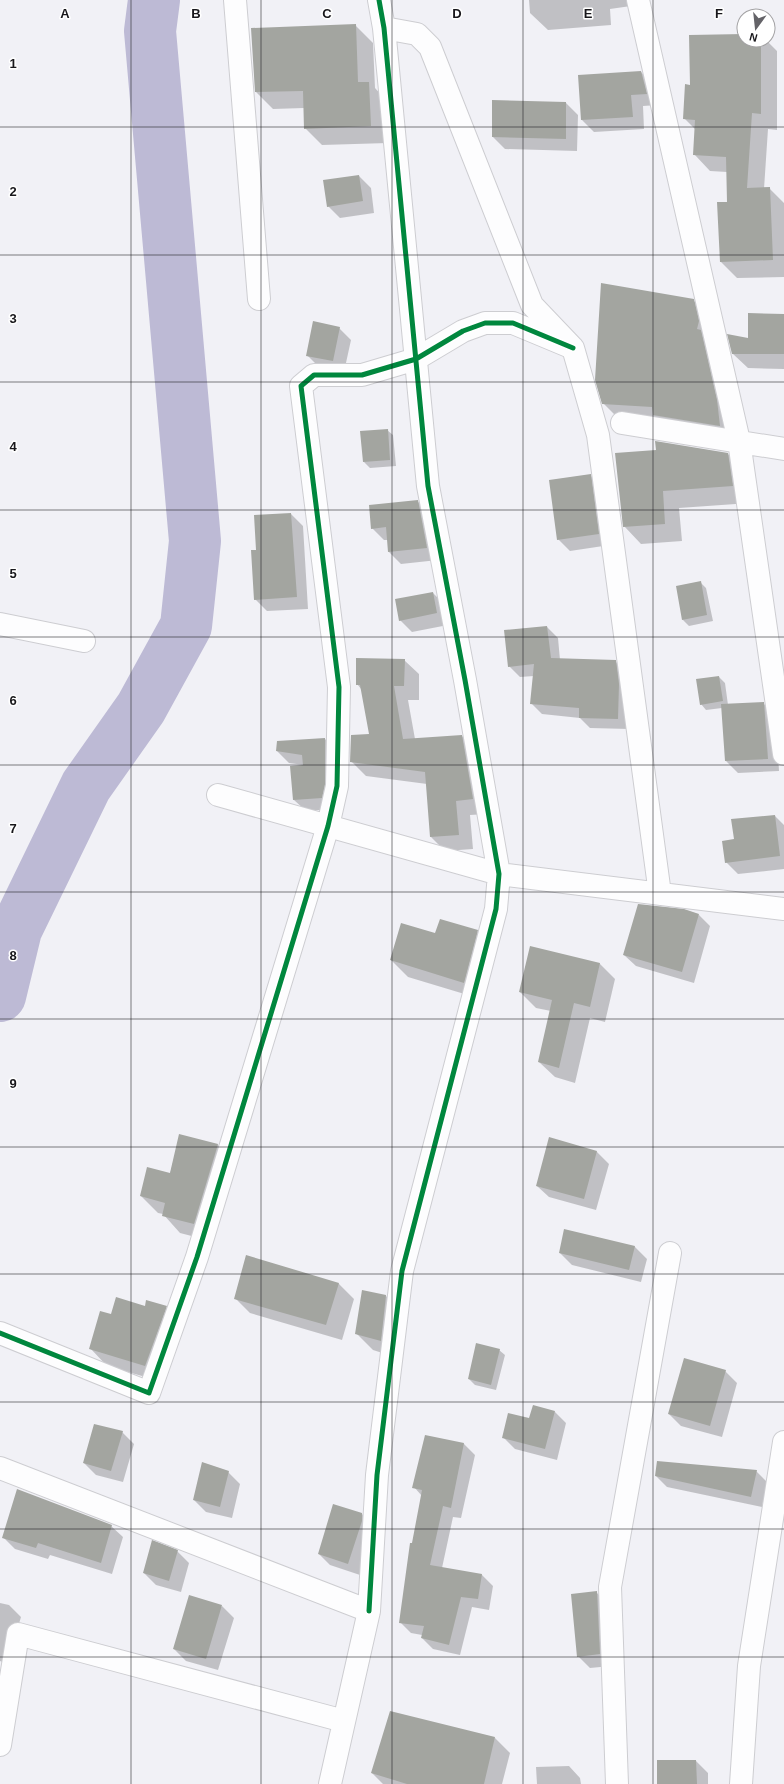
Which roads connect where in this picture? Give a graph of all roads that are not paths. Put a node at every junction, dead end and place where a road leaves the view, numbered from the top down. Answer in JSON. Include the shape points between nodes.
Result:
{"nodes":[{"id":1,"x":235,"y":0,"type":"edge"},
{"id":2,"x":379,"y":0,"type":"edge"},
{"id":3,"x":638,"y":0,"type":"edge"},
{"id":4,"x":384,"y":28,"type":"junction"},
{"id":5,"x":259,"y":299,"type":"dead end"},
{"id":6,"x":573,"y":348,"type":"junction"},
{"id":7,"x":416,"y":359,"type":"junction"},
{"id":8,"x":622,"y":423,"type":"dead end"},
{"id":9,"x":738,"y":441,"type":"junction"},
{"id":10,"x":784,"y":449,"type":"edge"},
{"id":11,"x":0,"y":624,"type":"edge"},
{"id":12,"x":84,"y":641,"type":"dead end"},
{"id":13,"x":784,"y":754,"type":"edge"},
{"id":14,"x":218,"y":795,"type":"dead end"},
{"id":15,"x":328,"y":826,"type":"junction"},
{"id":16,"x":499,"y":874,"type":"junction"},
{"id":17,"x":660,"y":894,"type":"junction"},
{"id":18,"x":784,"y":909,"type":"edge"},
{"id":19,"x":670,"y":1253,"type":"dead end"},
{"id":20,"x":0,"y":1333,"type":"edge"},
{"id":21,"x":784,"y":1442,"type":"edge"},
{"id":22,"x":0,"y":1468,"type":"edge"},
{"id":23,"x":369,"y":1611,"type":"junction"},
{"id":24,"x":344,"y":1721,"type":"junction"},
{"id":25,"x":0,"y":1745,"type":"edge"},
{"id":26,"x":330,"y":1784,"type":"edge"},
{"id":27,"x":617,"y":1784,"type":"edge"},
{"id":28,"x":741,"y":1784,"type":"edge"}],
"edges":[{"from":1,"to":5,"type":"street"},
{"from":2,"to":4,"type":"street"},
{"from":3,"to":9,"type":"street"},
{"from":4,"to":6,"type":"street","via":[[417,34],[430,47],[532,305]]},
{"from":4,"to":7,"type":"street"},
{"from":6,"to":7,"type":"street","via":[[513,323],[485,323],[463,331]]},
{"from":6,"to":17,"type":"street","via":[[598,435]]},
{"from":7,"to":15,"type":"street","via":[[362,375],[314,375],[301,386],[339,687],[337,786]]},
{"from":7,"to":16,"type":"street","via":[[428,486],[466,680]]},
{"from":8,"to":9,"type":"street"},
{"from":9,"to":10,"type":"street"},
{"from":9,"to":13,"type":"street"},
{"from":11,"to":12,"type":"street"},
{"from":14,"to":15,"type":"street"},
{"from":15,"to":16,"type":"street"},
{"from":15,"to":20,"type":"street","via":[[197,1257],[149,1393]]},
{"from":16,"to":17,"type":"street"},
{"from":16,"to":23,"type":"street","via":[[496,909],[402,1271],[377,1475]]},
{"from":17,"to":18,"type":"street"},
{"from":19,"to":27,"type":"street","via":[[610,1587]]},
{"from":21,"to":28,"type":"street","via":[[749,1666]]},
{"from":22,"to":23,"type":"street"},
{"from":23,"to":24,"type":"street"},
{"from":24,"to":25,"type":"street","via":[[18,1634]]},
{"from":24,"to":26,"type":"street"}]}
